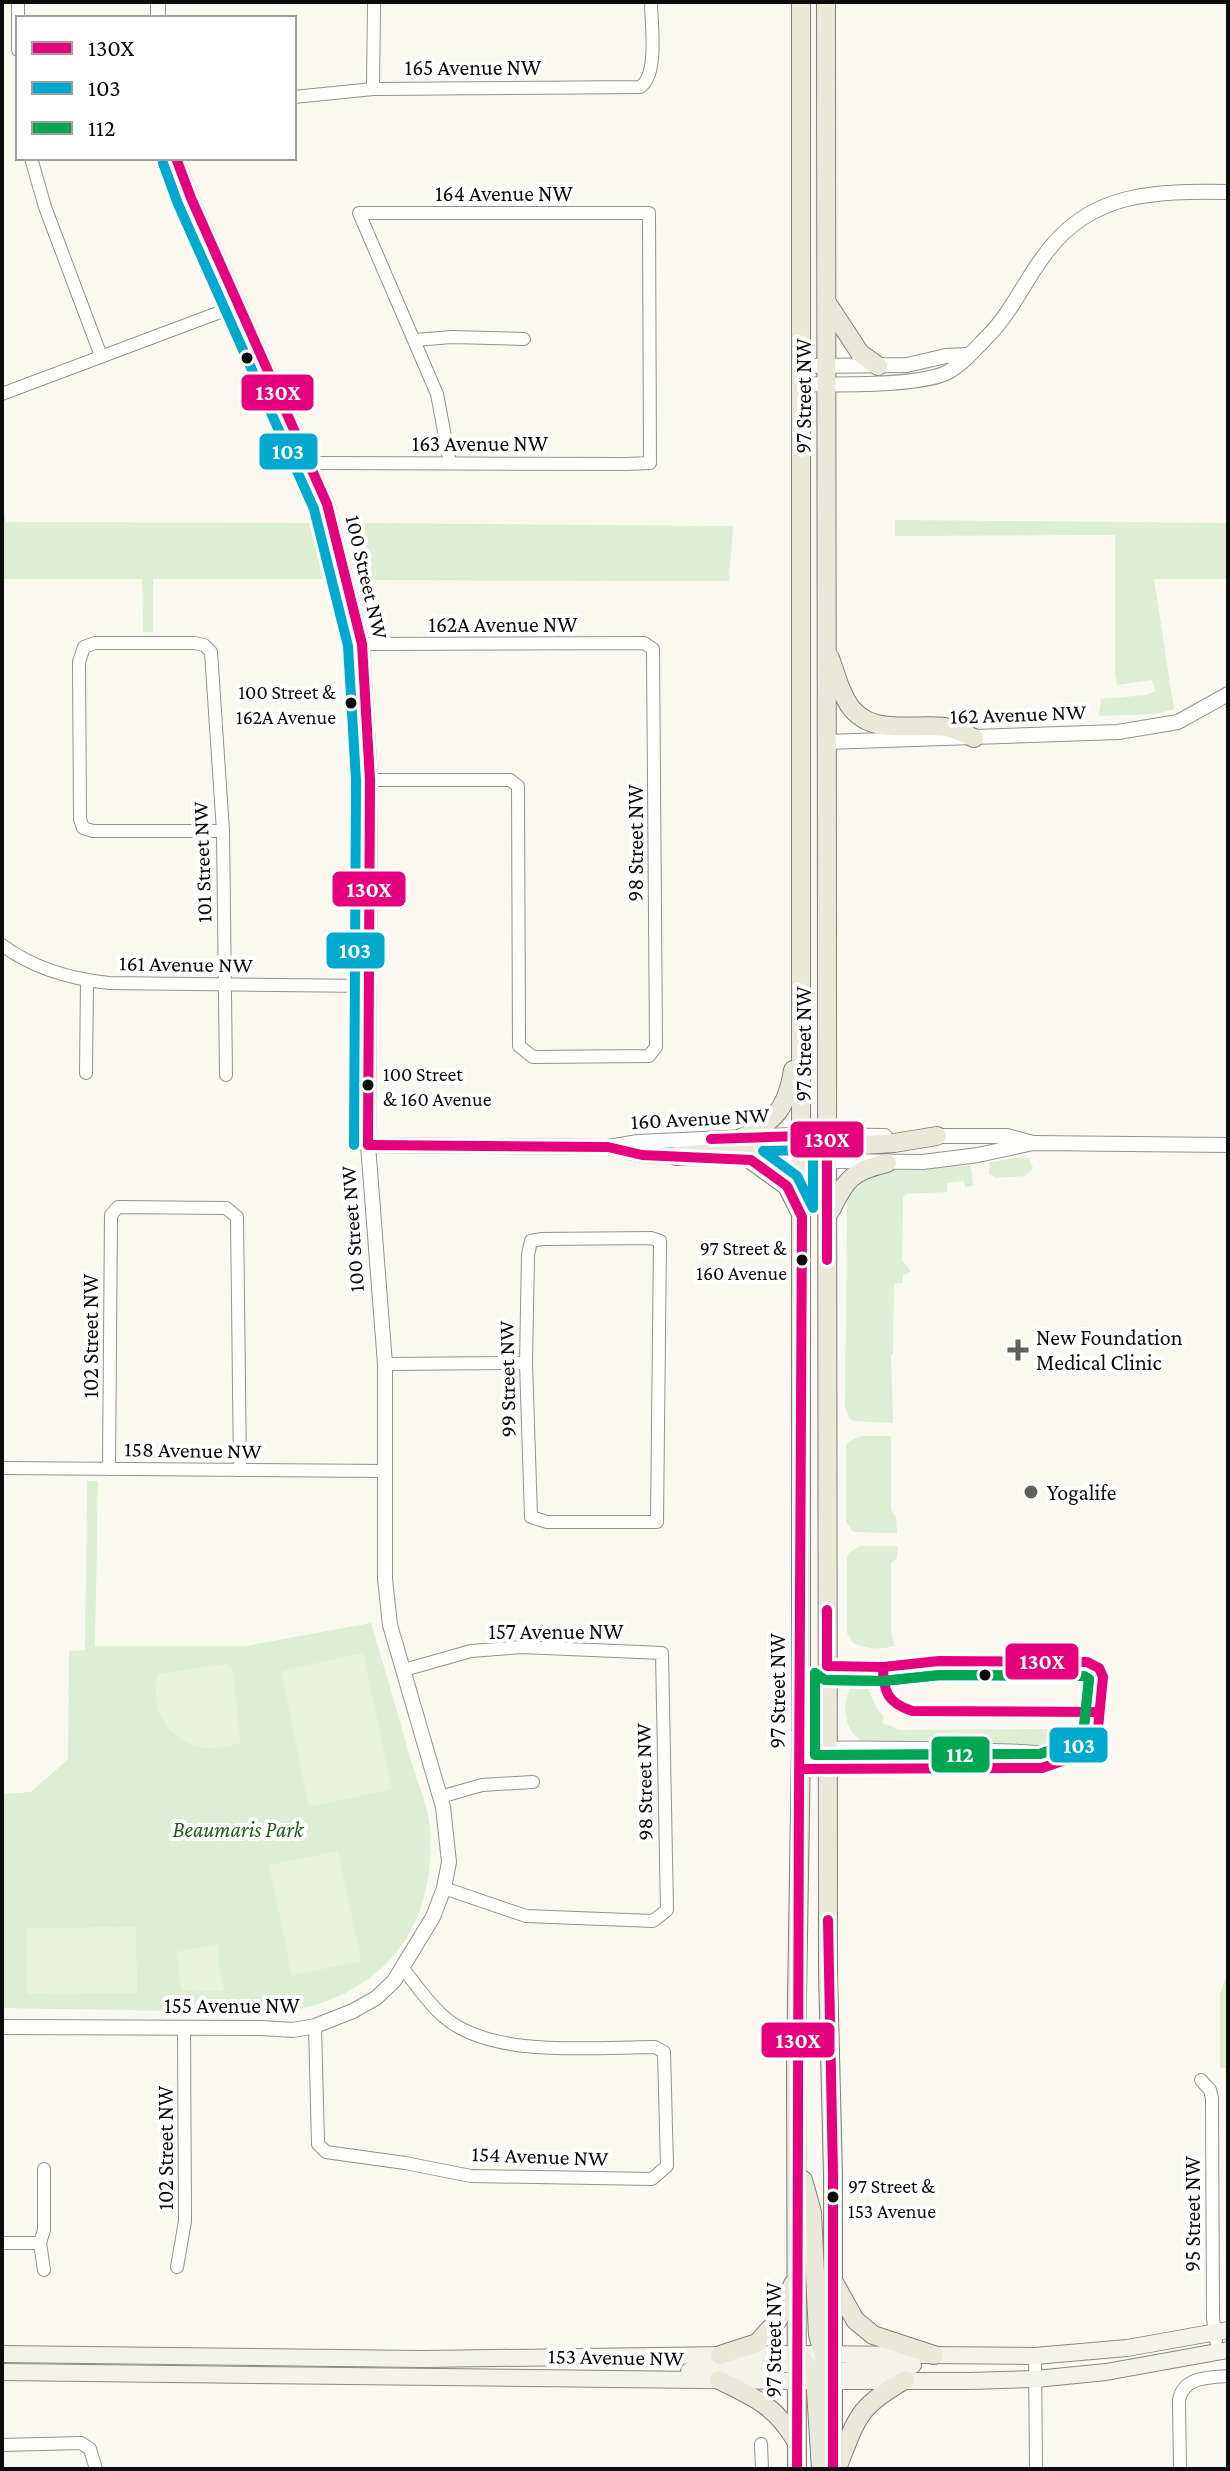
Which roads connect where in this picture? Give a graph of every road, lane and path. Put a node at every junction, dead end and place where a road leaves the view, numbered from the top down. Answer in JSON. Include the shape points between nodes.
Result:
{"nodes":[{"id":1,"x":374,"y":2,"type":"edge"},
{"id":2,"x":651,"y":2,"type":"edge"},
{"id":3,"x":801,"y":2,"type":"edge"},
{"id":4,"x":826,"y":2,"type":"edge"},
{"id":5,"x":373,"y":89,"type":"junction"},
{"id":6,"x":296,"y":97,"type":"edge"},
{"id":7,"x":32,"y":160,"type":"edge"},
{"id":8,"x":177,"y":160,"type":"edge"},
{"id":9,"x":1228,"y":192,"type":"edge"},
{"id":10,"x":827,"y":303,"type":"junction"},
{"id":11,"x":239,"y":305,"type":"junction"},
{"id":12,"x":524,"y":339,"type":"dead end"},
{"id":13,"x":415,"y":340,"type":"junction"},
{"id":14,"x":967,"y":355,"type":"junction"},
{"id":15,"x":101,"y":356,"type":"junction"},
{"id":16,"x":878,"y":366,"type":"junction"},
{"id":17,"x":802,"y":375,"type":"junction"},
{"id":18,"x":826,"y":375,"type":"junction"},
{"id":19,"x":2,"y":394,"type":"edge"},
{"id":20,"x":310,"y":463,"type":"junction"},
{"id":21,"x":450,"y":463,"type":"junction"},
{"id":22,"x":650,"y":463,"type":"joint"},
{"id":23,"x":644,"y":643,"type":"joint"},
{"id":24,"x":362,"y":644,"type":"junction"},
{"id":25,"x":827,"y":650,"type":"junction"},
{"id":26,"x":1228,"y":694,"type":"edge"},
{"id":27,"x":974,"y":738,"type":"junction"},
{"id":28,"x":801,"y":742,"type":"junction"},
{"id":29,"x":826,"y":742,"type":"junction"},
{"id":30,"x":370,"y":780,"type":"junction"},
{"id":31,"x":223,"y":831,"type":"junction"},
{"id":32,"x":5,"y":947,"type":"edge"},
{"id":33,"x":87,"y":981,"type":"junction"},
{"id":34,"x":225,"y":985,"type":"junction"},
{"id":35,"x":370,"y":986,"type":"junction"},
{"id":36,"x":801,"y":1024,"type":"junction"},
{"id":37,"x":86,"y":1073,"type":"dead end"},
{"id":38,"x":226,"y":1075,"type":"dead end"},
{"id":39,"x":937,"y":1136,"type":"joint"},
{"id":40,"x":741,"y":1138,"type":"junction"},
{"id":41,"x":1033,"y":1143,"type":"junction"},
{"id":42,"x":368,"y":1145,"type":"junction"},
{"id":43,"x":1228,"y":1145,"type":"edge"},
{"id":44,"x":608,"y":1147,"type":"junction"},
{"id":45,"x":802,"y":1148,"type":"junction"},
{"id":46,"x":827,"y":1149,"type":"junction"},
{"id":47,"x":676,"y":1156,"type":"junction"},
{"id":48,"x":751,"y":1160,"type":"junction"},
{"id":49,"x":887,"y":1163,"type":"junction"},
{"id":50,"x":827,"y":1216,"type":"junction"},
{"id":51,"x":802,"y":1217,"type":"junction"},
{"id":52,"x":526,"y":1363,"type":"junction"},
{"id":53,"x":385,"y":1364,"type":"junction"},
{"id":54,"x":2,"y":1468,"type":"edge"},
{"id":55,"x":109,"y":1469,"type":"junction"},
{"id":56,"x":240,"y":1470,"type":"junction"},
{"id":57,"x":384,"y":1471,"type":"junction"},
{"id":58,"x":662,"y":1653,"type":"joint"},
{"id":59,"x":404,"y":1670,"type":"junction"},
{"id":60,"x":801,"y":1748,"type":"junction"},
{"id":61,"x":828,"y":1748,"type":"junction"},
{"id":62,"x":1068,"y":1759,"type":"junction"},
{"id":63,"x":1095,"y":1759,"type":"dead end"},
{"id":64,"x":801,"y":1769,"type":"junction"},
{"id":65,"x":827,"y":1770,"type":"junction"},
{"id":66,"x":533,"y":1782,"type":"dead end"},
{"id":67,"x":440,"y":1797,"type":"junction"},
{"id":68,"x":444,"y":1888,"type":"junction"},
{"id":69,"x":403,"y":1969,"type":"junction"},
{"id":70,"x":315,"y":2026,"type":"junction"},
{"id":71,"x":2,"y":2027,"type":"edge"},
{"id":72,"x":184,"y":2028,"type":"junction"},
{"id":73,"x":1201,"y":2080,"type":"dead end"},
{"id":74,"x":797,"y":2160,"type":"junction"},
{"id":75,"x":44,"y":2169,"type":"dead end"},
{"id":76,"x":2,"y":2243,"type":"edge"},
{"id":77,"x":40,"y":2243,"type":"junction"},
{"id":78,"x":177,"y":2267,"type":"dead end"},
{"id":79,"x":44,"y":2270,"type":"dead end"},
{"id":80,"x":796,"y":2278,"type":"junction"},
{"id":81,"x":833,"y":2282,"type":"junction"},
{"id":82,"x":1221,"y":2332,"type":"edge"},
{"id":83,"x":1223,"y":2351,"type":"edge"},
{"id":84,"x":2,"y":2354,"type":"edge"},
{"id":85,"x":720,"y":2355,"type":"junction"},
{"id":86,"x":934,"y":2355,"type":"junction"},
{"id":87,"x":961,"y":2356,"type":"junction"},
{"id":88,"x":1035,"y":2356,"type":"junction"},
{"id":89,"x":817,"y":2367,"type":"junction"},
{"id":90,"x":2,"y":2372,"type":"edge"},
{"id":91,"x":1228,"y":2376,"type":"edge"},
{"id":92,"x":1036,"y":2379,"type":"junction"},
{"id":93,"x":664,"y":2380,"type":"junction"},
{"id":94,"x":719,"y":2380,"type":"junction"},
{"id":95,"x":905,"y":2380,"type":"junction"},
{"id":96,"x":797,"y":2443,"type":"junction"},
{"id":97,"x":761,"y":2444,"type":"dead end"},
{"id":98,"x":2,"y":2445,"type":"edge"},
{"id":99,"x":96,"y":2469,"type":"edge"},
{"id":100,"x":762,"y":2469,"type":"edge"},
{"id":101,"x":797,"y":2469,"type":"edge"},
{"id":102,"x":821,"y":2469,"type":"edge"},
{"id":103,"x":835,"y":2469,"type":"edge"},
{"id":104,"x":1036,"y":2469,"type":"edge"},
{"id":105,"x":1180,"y":2469,"type":"edge"}],
"edges":[{"from":1,"to":5,"type":"street"},
{"from":2,"to":5,"type":"street","name":"165 Avenue NW","via":[[652,68],[640,87]]},
{"from":3,"to":17,"type":"main road","name":"97 Street NW"},
{"from":4,"to":10,"type":"main road","name":"97 Street NW"},
{"from":5,"to":6,"type":"street","name":"165 Avenue NW"},
{"from":7,"to":15,"type":"street"},
{"from":8,"to":11,"type":"street","name":"100 Street NW"},
{"from":9,"to":14,"type":"street","via":[[1143,194],[1107,204],[1079,220],[1044,255],[1000,324]]},
{"from":10,"to":16,"type":"main road","via":[[860,353]]},
{"from":10,"to":18,"type":"main road","name":"97 Street NW"},
{"from":11,"to":15,"type":"street"},
{"from":11,"to":20,"type":"street","name":"100 Street NW"},
{"from":12,"to":13,"type":"street"},
{"from":13,"to":21,"type":"street","via":[[437,394]]},
{"from":13,"to":22,"type":"street","name":"164 Avenue NW","via":[[359,213],[649,213]]},
{"from":14,"to":16,"type":"street"},
{"from":14,"to":18,"type":"street","via":[[948,372],[926,379]]},
{"from":15,"to":19,"type":"street"},
{"from":16,"to":18,"type":"street"},
{"from":17,"to":18,"type":"street"},
{"from":17,"to":28,"type":"main road","name":"97 Street NW"},
{"from":18,"to":25,"type":"main road","name":"97 Street NW"},
{"from":20,"to":21,"type":"street","name":"163 Avenue NW"},
{"from":20,"to":24,"type":"street","name":"100 Street NW","via":[[334,525]]},
{"from":21,"to":22,"type":"street","name":"163 Avenue NW"},
{"from":23,"to":24,"type":"street","name":"162A Avenue NW"},
{"from":23,"to":30,"type":"street","name":"98 Street NW","via":[[653,649],[656,1047],[649,1056],[533,1057],[519,1046],[518,786],[510,780]]},
{"from":24,"to":30,"type":"street","name":"100 Street NW"},
{"from":25,"to":27,"type":"main road","via":[[847,703],[869,722],[891,728],[956,729]]},
{"from":25,"to":29,"type":"main road","name":"97 Street NW"},
{"from":26,"to":27,"type":"street","name":"162 Avenue NW","via":[[1178,722],[1118,732]]},
{"from":27,"to":29,"type":"street","name":"162 Avenue NW"},
{"from":28,"to":29,"type":"street","name":"162 Avenue NW"},
{"from":28,"to":36,"type":"main road","name":"97 Street NW"},
{"from":29,"to":46,"type":"main road","name":"97 Street NW"},
{"from":30,"to":35,"type":"street","name":"100 Street NW"},
{"from":31,"to":31,"type":"street","name":"101 Street NW","via":[[209,648],[194,643],[84,647],[79,662],[83,828]]},
{"from":31,"to":34,"type":"street","name":"101 Street NW"},
{"from":32,"to":33,"type":"street","name":"161 Avenue NW","via":[[42,967]]},
{"from":33,"to":34,"type":"street","name":"161 Avenue NW"},
{"from":33,"to":37,"type":"street"},
{"from":34,"to":35,"type":"street","name":"161 Avenue NW"},
{"from":34,"to":38,"type":"street","name":"101 Street NW"},
{"from":35,"to":42,"type":"street","name":"100 Street NW"},
{"from":36,"to":40,"type":"main road","via":[[786,1101],[773,1119]]},
{"from":36,"to":45,"type":"main road","name":"97 Street NW"},
{"from":39,"to":41,"type":"street","name":"160 Avenue NW","via":[[1007,1136]]},
{"from":39,"to":46,"type":"main road"},
{"from":40,"to":44,"type":"street","name":"160 Avenue NW"},
{"from":40,"to":45,"type":"street","name":"160 Avenue NW"},
{"from":41,"to":43,"type":"street","name":"160 Avenue NW"},
{"from":41,"to":49,"type":"street","name":"160 Avenue NW","via":[[978,1155]]},
{"from":42,"to":44,"type":"street","name":"160 Avenue NW"},
{"from":42,"to":53,"type":"street","name":"100 Street NW"},
{"from":44,"to":47,"type":"street","name":"160 Avenue NW"},
{"from":45,"to":46,"type":"street","name":"160 Avenue NW"},
{"from":45,"to":46,"type":"main road","via":[[823,1141]]},
{"from":45,"to":47,"type":"main road"},
{"from":45,"to":48,"type":"street","name":"160 Avenue NW"},
{"from":45,"to":51,"type":"main road","name":"97 Street NW"},
{"from":46,"to":49,"type":"street","name":"160 Avenue NW"},
{"from":46,"to":50,"type":"main road","name":"97 Street NW"},
{"from":47,"to":48,"type":"street","name":"160 Avenue NW"},
{"from":48,"to":51,"type":"main road","via":[[787,1186]]},
{"from":49,"to":50,"type":"main road","via":[[859,1170]]},
{"from":50,"to":61,"type":"main road","name":"97 Street NW"},
{"from":51,"to":60,"type":"main road","name":"97 Street NW"},
{"from":52,"to":52,"type":"street","name":"99 Street NW","via":[[531,1517],[547,1522],[657,1522],[660,1241],[531,1241]]},
{"from":52,"to":53,"type":"street"},
{"from":53,"to":57,"type":"street","name":"100 Street NW"},
{"from":54,"to":55,"type":"street","name":"158 Avenue NW"},
{"from":55,"to":56,"type":"street","name":"158 Avenue NW"},
{"from":55,"to":56,"type":"street","name":"102 Street NW","via":[[111,1215],[118,1207],[226,1208],[237,1217]]},
{"from":56,"to":57,"type":"street","name":"158 Avenue NW"},
{"from":57,"to":59,"type":"street","name":"100 Street NW","via":[[385,1579],[390,1625]]},
{"from":58,"to":59,"type":"street","name":"157 Avenue NW","via":[[522,1647],[471,1651]]},
{"from":58,"to":68,"type":"street","name":"98 Street NW","via":[[667,1910],[653,1921],[526,1916]]},
{"from":59,"to":67,"type":"street","name":"100 Street NW"},
{"from":60,"to":61,"type":"street"},
{"from":60,"to":64,"type":"main road","name":"97 Street NW"},
{"from":61,"to":62,"type":"street","via":[[981,1749]]},
{"from":61,"to":65,"type":"main road","name":"97 Street NW"},
{"from":62,"to":63,"type":"street"},
{"from":62,"to":65,"type":"street","via":[[1042,1768]]},
{"from":64,"to":65,"type":"street"},
{"from":64,"to":74,"type":"main road","name":"97 Street NW"},
{"from":65,"to":81,"type":"main road","name":"97 Street NW"},
{"from":66,"to":67,"type":"street","via":[[482,1785]]},
{"from":67,"to":68,"type":"street","name":"100 Street NW","via":[[449,1862]]},
{"from":68,"to":69,"type":"street","name":"100 Street NW"},
{"from":69,"to":70,"type":"street","name":"155 Avenue NW","via":[[376,1998]]},
{"from":69,"to":70,"type":"street","name":"154 Avenue NW","via":[[444,2018],[480,2038],[532,2046],[655,2047],[664,2052],[667,2166],[652,2179],[471,2176],[326,2152],[318,2144]]},
{"from":70,"to":72,"type":"street","name":"155 Avenue NW"},
{"from":71,"to":72,"type":"street","name":"155 Avenue NW"},
{"from":72,"to":78,"type":"street","name":"102 Street NW","via":[[185,2221]]},
{"from":73,"to":82,"type":"street","name":"95 Street NW","via":[[1212,2098]]},
{"from":74,"to":80,"type":"main road","name":"97 Street NW"},
{"from":74,"to":89,"type":"main road","via":[[812,2212]]},
{"from":75,"to":77,"type":"street"},
{"from":76,"to":77,"type":"street"},
{"from":77,"to":79,"type":"street"},
{"from":80,"to":85,"type":"main road","via":[[770,2331],[757,2343]]},
{"from":80,"to":89,"type":"main road","name":"97 Street NW"},
{"from":81,"to":86,"type":"main road","via":[[855,2320],[873,2335]]},
{"from":81,"to":89,"type":"main road","name":"97 Street NW"},
{"from":82,"to":83,"type":"street","name":"95 Street NW"},
{"from":82,"to":88,"type":"main road","name":"153 Avenue NW"},
{"from":83,"to":92,"type":"main road","name":"153 Avenue NW"},
{"from":84,"to":85,"type":"main road","name":"153 Avenue NW","via":[[424,2359]]},
{"from":85,"to":89,"type":"main road","name":"153 Avenue NW"},
{"from":86,"to":87,"type":"main road","name":"153 Avenue NW"},
{"from":86,"to":89,"type":"main road","name":"153 Avenue NW"},
{"from":87,"to":88,"type":"main road","name":"153 Avenue NW"},
{"from":87,"to":89,"type":"main road","via":[[934,2364]]},
{"from":88,"to":92,"type":"street"},
{"from":89,"to":93,"type":"main road","via":[[695,2369]]},
{"from":89,"to":94,"type":"main road","name":"153 Avenue NW"},
{"from":89,"to":95,"type":"main road","name":"153 Avenue NW"},
{"from":89,"to":96,"type":"main road","name":"97 Street NW"},
{"from":89,"to":102,"type":"main road"},
{"from":89,"to":103,"type":"main road","name":"97 Street NW"},
{"from":90,"to":93,"type":"main road","name":"153 Avenue NW"},
{"from":91,"to":105,"type":"street","via":[[1183,2387]]},
{"from":92,"to":95,"type":"main road","name":"153 Avenue NW"},
{"from":92,"to":104,"type":"street"},
{"from":93,"to":94,"type":"main road","name":"153 Avenue NW"},
{"from":94,"to":96,"type":"main road","via":[[771,2407]]},
{"from":95,"to":103,"type":"main road","via":[[867,2404]]},
{"from":96,"to":101,"type":"main road","name":"97 Street NW"},
{"from":97,"to":100,"type":"street"},
{"from":98,"to":99,"type":"street","via":[[81,2443],[90,2449]]}]}
